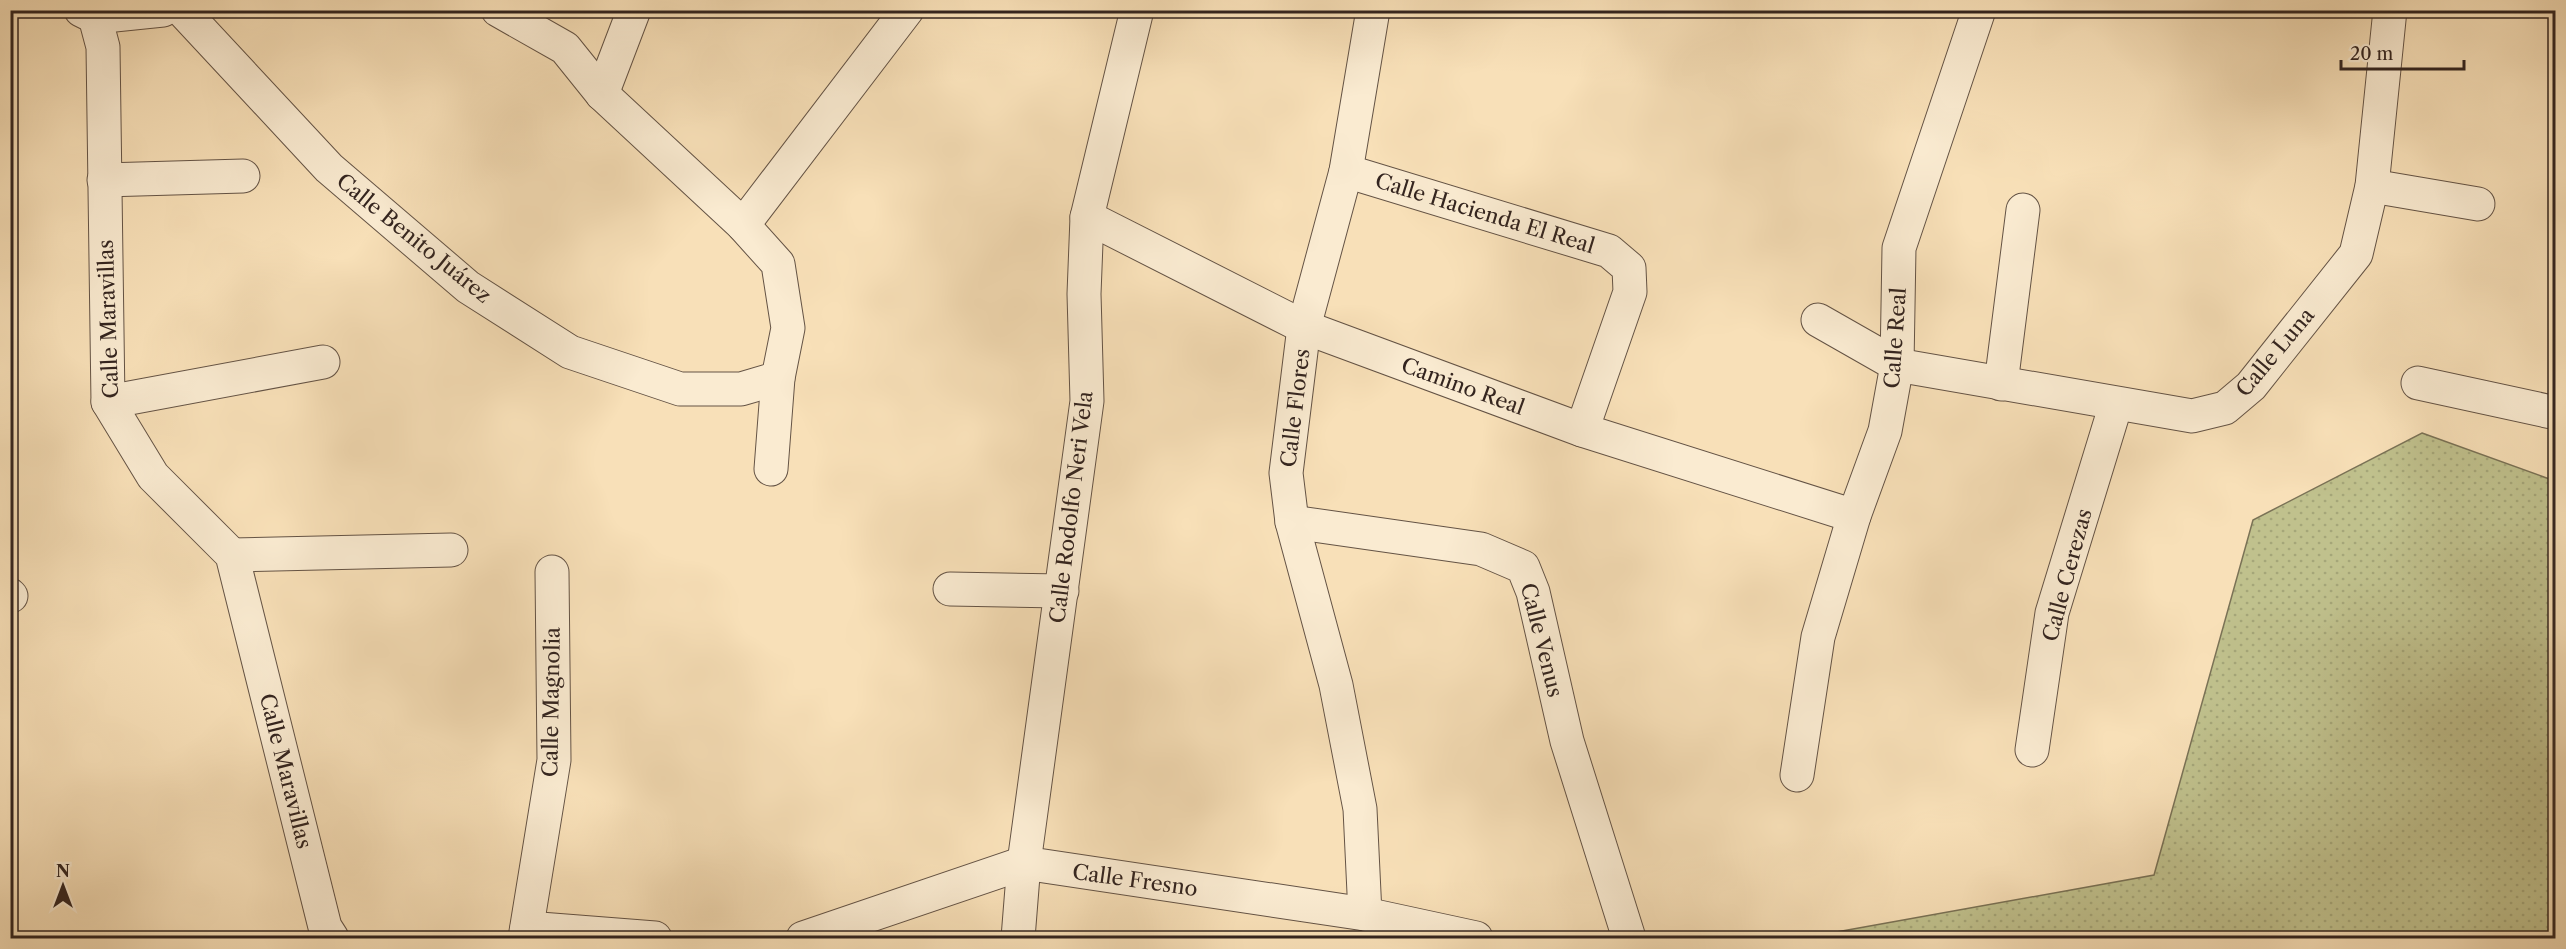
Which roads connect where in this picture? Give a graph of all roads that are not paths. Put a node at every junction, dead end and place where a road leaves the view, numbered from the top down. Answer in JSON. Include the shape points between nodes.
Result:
{"nodes":[{"id":1,"x":163,"y":10,"type":"edge"},
{"id":2,"x":182,"y":10,"type":"edge"},
{"id":3,"x":498,"y":10,"type":"edge"},
{"id":4,"x":634,"y":10,"type":"edge"},
{"id":5,"x":906,"y":10,"type":"edge"},
{"id":6,"x":1137,"y":10,"type":"edge"},
{"id":7,"x":1373,"y":10,"type":"edge"},
{"id":8,"x":1979,"y":10,"type":"edge"},
{"id":9,"x":2390,"y":10,"type":"edge"},
{"id":10,"x":88,"y":14,"type":"edge"},
{"id":11,"x":602,"y":94,"type":"junction"},
{"id":12,"x":1346,"y":171,"type":"junction"},
{"id":13,"x":243,"y":176,"type":"dead end"},
{"id":14,"x":104,"y":180,"type":"junction"},
{"id":15,"x":2373,"y":186,"type":"junction"},
{"id":16,"x":2478,"y":204,"type":"dead end"},
{"id":17,"x":2023,"y":210,"type":"dead end"},
{"id":18,"x":1087,"y":217,"type":"junction"},
{"id":19,"x":743,"y":225,"type":"junction"},
{"id":20,"x":1818,"y":320,"type":"dead end"},
{"id":21,"x":1304,"y":327,"type":"junction"},
{"id":22,"x":323,"y":362,"type":"dead end"},
{"id":23,"x":1897,"y":365,"type":"junction"},
{"id":24,"x":778,"y":378,"type":"junction"},
{"id":25,"x":2418,"y":383,"type":"dead end"},
{"id":26,"x":2001,"y":384,"type":"junction"},
{"id":27,"x":108,"y":402,"type":"junction"},
{"id":28,"x":2116,"y":404,"type":"junction"},
{"id":29,"x":2556,"y":413,"type":"edge"},
{"id":30,"x":1582,"y":430,"type":"junction"},
{"id":31,"x":771,"y":469,"type":"dead end"},
{"id":32,"x":1854,"y":516,"type":"junction"},
{"id":33,"x":1292,"y":522,"type":"junction"},
{"id":34,"x":451,"y":550,"type":"dead end"},
{"id":35,"x":232,"y":555,"type":"junction"},
{"id":36,"x":552,"y":572,"type":"dead end"},
{"id":37,"x":950,"y":589,"type":"dead end"},
{"id":38,"x":1062,"y":591,"type":"junction"},
{"id":39,"x":2032,"y":750,"type":"dead end"},
{"id":40,"x":1797,"y":775,"type":"dead end"},
{"id":41,"x":1024,"y":863,"type":"junction"},
{"id":42,"x":1365,"y":914,"type":"junction"},
{"id":43,"x":526,"y":933,"type":"edge"},
{"id":44,"x":332,"y":939,"type":"edge"},
{"id":45,"x":655,"y":939,"type":"edge"},
{"id":46,"x":803,"y":939,"type":"edge"},
{"id":47,"x":1018,"y":939,"type":"edge"},
{"id":48,"x":1476,"y":939,"type":"edge"},
{"id":49,"x":1629,"y":939,"type":"edge"}],
"edges":[{"from":1,"to":10,"type":"street"},
{"from":2,"to":24,"type":"street","name":"Calle Benito Juárez","via":[[329,168],[468,287],[570,352],[680,389],[741,389]]},
{"from":3,"to":11,"type":"street","via":[[565,48]]},
{"from":4,"to":11,"type":"street"},
{"from":5,"to":19,"type":"street"},
{"from":6,"to":18,"type":"street","name":"Calle Rodolfo Neri Vela"},
{"from":7,"to":12,"type":"street","name":"Calle Flores"},
{"from":8,"to":23,"type":"street","name":"Calle Real","via":[[1899,248]]},
{"from":9,"to":15,"type":"street","name":"Calle Luna"},
{"from":10,"to":14,"type":"street","name":"Calle Maravillas","via":[[103,47]]},
{"from":11,"to":19,"type":"street"},
{"from":12,"to":21,"type":"street","name":"Calle Flores"},
{"from":12,"to":30,"type":"street","name":"Calle Hacienda El Real","via":[[1609,251],[1629,268],[1630,292]]},
{"from":13,"to":14,"type":"street"},
{"from":14,"to":27,"type":"street","name":"Calle Maravillas"},
{"from":15,"to":16,"type":"street"},
{"from":15,"to":28,"type":"street","name":"Calle Luna","via":[[2356,254],[2251,386],[2225,408],[2192,416]]},
{"from":17,"to":26,"type":"street"},
{"from":18,"to":21,"type":"street","name":"Camino Real"},
{"from":18,"to":38,"type":"street","name":"Calle Rodolfo Neri Vela","via":[[1087,401]]},
{"from":19,"to":24,"type":"street","via":[[778,264],[788,328]]},
{"from":20,"to":23,"type":"street","name":"Calle Luna"},
{"from":21,"to":30,"type":"street","name":"Camino Real"},
{"from":21,"to":33,"type":"street","name":"Calle Flores","via":[[1286,473]]},
{"from":22,"to":27,"type":"street"},
{"from":23,"to":26,"type":"street","name":"Calle Luna"},
{"from":23,"to":32,"type":"street","name":"Calle Real","via":[[1885,430]]},
{"from":24,"to":31,"type":"street"},
{"from":25,"to":29,"type":"street"},
{"from":26,"to":28,"type":"street","name":"Calle Luna"},
{"from":27,"to":35,"type":"street","name":"Calle Maravillas","via":[[153,476]]},
{"from":28,"to":39,"type":"street","name":"Calle Cerezas","via":[[2052,613]]},
{"from":30,"to":32,"type":"street","name":"Camino Real"},
{"from":32,"to":40,"type":"street","name":"Calle Real","via":[[1818,637]]},
{"from":33,"to":42,"type":"street","name":"Calle Flores","via":[[1336,685],[1358,798]]},
{"from":33,"to":49,"type":"street","name":"Calle Venus","via":[[1481,549],[1523,567],[1533,592],[1567,741]]},
{"from":34,"to":35,"type":"street"},
{"from":35,"to":44,"type":"street","name":"Calle Maravillas","via":[[322,916]]},
{"from":36,"to":43,"type":"street","name":"Calle Magnolia","via":[[554,760]]},
{"from":37,"to":38,"type":"street"},
{"from":38,"to":41,"type":"street","name":"Calle Rodolfo Neri Vela"},
{"from":41,"to":42,"type":"street","name":"Calle Fresno"},
{"from":41,"to":46,"type":"street","name":"Calle Fresno"},
{"from":41,"to":47,"type":"street","name":"Calle Rodolfo Neri Vela"},
{"from":42,"to":48,"type":"street","name":"Calle Fresno"},
{"from":43,"to":45,"type":"street"}]}
